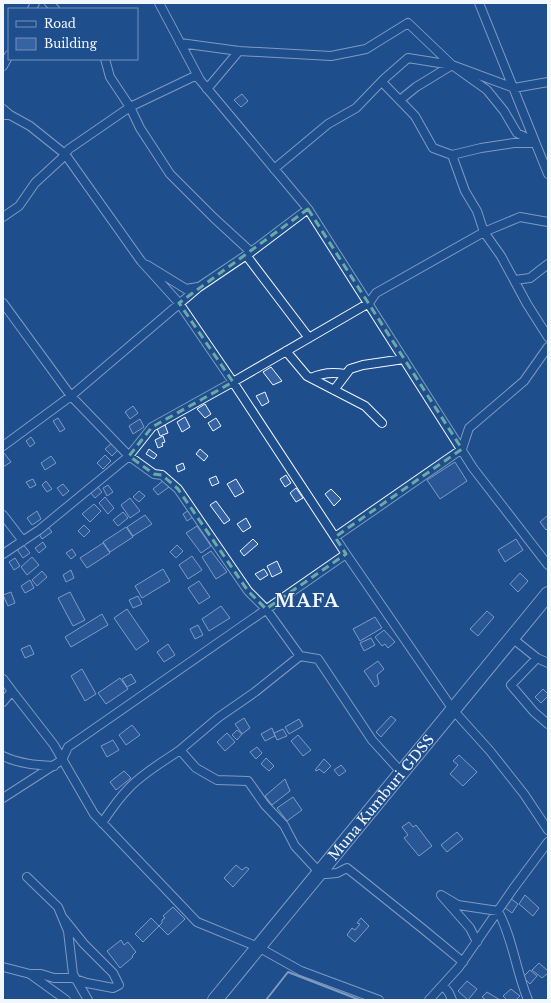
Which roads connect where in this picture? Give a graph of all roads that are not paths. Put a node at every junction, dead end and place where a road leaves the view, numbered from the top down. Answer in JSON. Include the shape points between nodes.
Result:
{"nodes":[{"id":1,"x":159,"y":3,"type":"edge"},
{"id":2,"x":479,"y":3,"type":"edge"},
{"id":3,"x":180,"y":43,"type":"junction"},
{"id":4,"x":239,"y":51,"type":"junction"},
{"id":5,"x":8,"y":57,"type":"edge"},
{"id":6,"x":105,"y":60,"type":"edge"},
{"id":7,"x":452,"y":65,"type":"junction"},
{"id":8,"x":3,"y":66,"type":"edge"},
{"id":9,"x":197,"y":75,"type":"junction"},
{"id":10,"x":382,"y":82,"type":"junction"},
{"id":11,"x":548,"y":82,"type":"edge"},
{"id":12,"x":514,"y":88,"type":"junction"},
{"id":13,"x":207,"y":89,"type":"junction"},
{"id":14,"x":400,"y":100,"type":"junction"},
{"id":15,"x":130,"y":107,"type":"junction"},
{"id":16,"x":3,"y":109,"type":"edge"},
{"id":17,"x":7,"y":115,"type":"edge"},
{"id":18,"x":535,"y":142,"type":"junction"},
{"id":19,"x":65,"y":154,"type":"junction"},
{"id":20,"x":452,"y":155,"type":"junction"},
{"id":21,"x":274,"y":169,"type":"junction"},
{"id":22,"x":548,"y":174,"type":"edge"},
{"id":23,"x":308,"y":209,"type":"junction"},
{"id":24,"x":3,"y":217,"type":"edge"},
{"id":25,"x":548,"y":222,"type":"edge"},
{"id":26,"x":484,"y":232,"type":"junction"},
{"id":27,"x":248,"y":254,"type":"junction"},
{"id":28,"x":141,"y":261,"type":"junction"},
{"id":29,"x":548,"y":264,"type":"edge"},
{"id":30,"x":515,"y":280,"type":"junction"},
{"id":31,"x":199,"y":287,"type":"junction"},
{"id":32,"x":3,"y":302,"type":"edge"},
{"id":33,"x":178,"y":303,"type":"junction"},
{"id":34,"x":369,"y":304,"type":"junction"},
{"id":35,"x":548,"y":337,"type":"edge"},
{"id":36,"x":309,"y":338,"type":"junction"},
{"id":37,"x":548,"y":347,"type":"edge"},
{"id":38,"x":286,"y":351,"type":"junction"},
{"id":39,"x":404,"y":359,"type":"junction"},
{"id":40,"x":345,"y":374,"type":"junction"},
{"id":41,"x":311,"y":378,"type":"junction"},
{"id":42,"x":233,"y":382,"type":"junction"},
{"id":43,"x":334,"y":390,"type":"junction"},
{"id":44,"x":72,"y":396,"type":"junction"},
{"id":45,"x":382,"y":423,"type":"dead end"},
{"id":46,"x":3,"y":446,"type":"edge"},
{"id":47,"x":462,"y":449,"type":"junction"},
{"id":48,"x":129,"y":456,"type":"junction"},
{"id":49,"x":3,"y":515,"type":"edge"},
{"id":50,"x":335,"y":538,"type":"junction"},
{"id":51,"x":23,"y":541,"type":"junction"},
{"id":52,"x":3,"y":554,"type":"edge"},
{"id":53,"x":346,"y":554,"type":"junction"},
{"id":54,"x":548,"y":565,"type":"edge"},
{"id":55,"x":548,"y":594,"type":"edge"},
{"id":56,"x":266,"y":609,"type":"junction"},
{"id":57,"x":512,"y":638,"type":"junction"},
{"id":58,"x":300,"y":656,"type":"junction"},
{"id":59,"x":537,"y":658,"type":"junction"},
{"id":60,"x":548,"y":663,"type":"edge"},
{"id":61,"x":3,"y":680,"type":"edge"},
{"id":62,"x":12,"y":691,"type":"junction"},
{"id":63,"x":3,"y":702,"type":"edge"},
{"id":64,"x":454,"y":711,"type":"junction"},
{"id":65,"x":548,"y":724,"type":"edge"},
{"id":66,"x":180,"y":750,"type":"junction"},
{"id":67,"x":3,"y":756,"type":"edge"},
{"id":68,"x":62,"y":760,"type":"junction"},
{"id":69,"x":54,"y":766,"type":"junction"},
{"id":70,"x":402,"y":773,"type":"junction"},
{"id":71,"x":3,"y":797,"type":"edge"},
{"id":72,"x":102,"y":823,"type":"junction"},
{"id":73,"x":548,"y":830,"type":"edge"},
{"id":74,"x":548,"y":842,"type":"edge"},
{"id":75,"x":320,"y":873,"type":"junction"},
{"id":76,"x":27,"y":877,"type":"dead end"},
{"id":77,"x":498,"y":911,"type":"junction"},
{"id":78,"x":63,"y":918,"type":"junction"},
{"id":79,"x":477,"y":942,"type":"junction"},
{"id":80,"x":258,"y":948,"type":"junction"},
{"id":81,"x":462,"y":962,"type":"junction"},
{"id":82,"x":3,"y":968,"type":"edge"},
{"id":83,"x":30,"y":974,"type":"junction"},
{"id":84,"x":75,"y":979,"type":"junction"},
{"id":85,"x":443,"y":985,"type":"junction"},
{"id":86,"x":66,"y":1000,"type":"edge"},
{"id":87,"x":88,"y":1000,"type":"edge"},
{"id":88,"x":215,"y":1000,"type":"edge"},
{"id":89,"x":379,"y":1000,"type":"edge"},
{"id":90,"x":429,"y":1000,"type":"edge"},
{"id":91,"x":452,"y":1000,"type":"edge"},
{"id":92,"x":528,"y":1000,"type":"edge"}],
"edges":[{"from":1,"to":3,"type":"street"},
{"from":2,"to":12,"type":"street"},
{"from":3,"to":4,"type":"street"},
{"from":3,"to":9,"type":"street"},
{"from":4,"to":7,"type":"street","via":[[331,56],[366,49],[408,23]]},
{"from":4,"to":13,"type":"street"},
{"from":5,"to":8,"type":"street"},
{"from":6,"to":15,"type":"street","via":[[110,77]]},
{"from":7,"to":10,"type":"street","via":[[408,58]]},
{"from":7,"to":12,"type":"street"},
{"from":7,"to":14,"type":"street"},
{"from":7,"to":18,"type":"street","via":[[486,90],[504,111],[517,134]]},
{"from":9,"to":13,"type":"street"},
{"from":9,"to":15,"type":"street"},
{"from":10,"to":14,"type":"street"},
{"from":10,"to":21,"type":"street","via":[[356,108],[328,124]]},
{"from":11,"to":12,"type":"street"},
{"from":12,"to":18,"type":"street"},
{"from":13,"to":21,"type":"street"},
{"from":14,"to":20,"type":"street","via":[[415,116],[433,148]]},
{"from":15,"to":19,"type":"street"},
{"from":15,"to":27,"type":"street","via":[[140,128],[170,174]]},
{"from":16,"to":17,"type":"street"},
{"from":17,"to":19,"type":"street","via":[[30,126]]},
{"from":18,"to":20,"type":"street","via":[[481,148]]},
{"from":18,"to":22,"type":"street"},
{"from":19,"to":24,"type":"street","via":[[35,183],[19,206]]},
{"from":19,"to":28,"type":"street"},
{"from":20,"to":26,"type":"street"},
{"from":21,"to":23,"type":"street"},
{"from":23,"to":27,"type":"street"},
{"from":23,"to":34,"type":"street"},
{"from":25,"to":26,"type":"street","via":[[520,217]]},
{"from":26,"to":30,"type":"street"},
{"from":26,"to":34,"type":"street","via":[[376,293]]},
{"from":27,"to":31,"type":"street"},
{"from":27,"to":36,"type":"street"},
{"from":28,"to":31,"type":"street","via":[[186,289]]},
{"from":28,"to":33,"type":"street"},
{"from":29,"to":30,"type":"street","via":[[530,278]]},
{"from":30,"to":35,"type":"street"},
{"from":31,"to":33,"type":"street"},
{"from":32,"to":44,"type":"street"},
{"from":33,"to":42,"type":"street"},
{"from":33,"to":44,"type":"street"},
{"from":34,"to":36,"type":"street"},
{"from":34,"to":39,"type":"street"},
{"from":36,"to":38,"type":"street"},
{"from":37,"to":47,"type":"street","via":[[524,381],[469,428]]},
{"from":38,"to":41,"type":"street"},
{"from":38,"to":42,"type":"street"},
{"from":39,"to":40,"type":"street","via":[[363,365],[350,369]]},
{"from":39,"to":47,"type":"street"},
{"from":40,"to":41,"type":"street","via":[[318,375]]},
{"from":40,"to":43,"type":"street"},
{"from":41,"to":43,"type":"street"},
{"from":42,"to":48,"type":"street","via":[[152,427]]},
{"from":42,"to":50,"type":"street"},
{"from":43,"to":45,"type":"street","via":[[365,406]]},
{"from":44,"to":46,"type":"street"},
{"from":44,"to":48,"type":"street"},
{"from":47,"to":50,"type":"street"},
{"from":47,"to":54,"type":"street"},
{"from":48,"to":51,"type":"street"},
{"from":48,"to":56,"type":"street","via":[[154,474],[162,475],[178,489],[248,591]]},
{"from":49,"to":51,"type":"street"},
{"from":50,"to":53,"type":"street"},
{"from":51,"to":52,"type":"street"},
{"from":53,"to":56,"type":"street"},
{"from":53,"to":64,"type":"street"},
{"from":55,"to":57,"type":"highway","name":"Muna Kumburi GDSS"},
{"from":56,"to":58,"type":"street"},
{"from":56,"to":68,"type":"street","via":[[68,747]]},
{"from":57,"to":59,"type":"street"},
{"from":57,"to":64,"type":"highway","name":"Muna Kumburi GDSS"},
{"from":58,"to":66,"type":"street"},
{"from":58,"to":70,"type":"street","via":[[318,659],[372,740]]},
{"from":59,"to":60,"type":"street"},
{"from":59,"to":65,"type":"street","via":[[511,685]]},
{"from":61,"to":62,"type":"street"},
{"from":62,"to":63,"type":"street"},
{"from":62,"to":68,"type":"street","via":[[54,745]]},
{"from":64,"to":70,"type":"highway","name":"Muna Kumburi GDSS"},
{"from":64,"to":73,"type":"street","via":[[524,794]]},
{"from":66,"to":72,"type":"street","via":[[130,787]]},
{"from":66,"to":75,"type":"street","via":[[196,768],[217,780],[248,781],[265,805],[284,825],[295,846]]},
{"from":67,"to":69,"type":"street","via":[[12,761]]},
{"from":68,"to":69,"type":"street"},
{"from":68,"to":72,"type":"street"},
{"from":69,"to":71,"type":"street"},
{"from":70,"to":75,"type":"highway","name":"Muna Kumburi GDSS"},
{"from":72,"to":80,"type":"street","via":[[196,922]]},
{"from":74,"to":77,"type":"street"},
{"from":75,"to":80,"type":"highway","name":"Muna Kumburi GDSS"},
{"from":75,"to":81,"type":"street","via":[[337,873],[347,868]]},
{"from":76,"to":78,"type":"street","via":[[58,907]]},
{"from":77,"to":79,"type":"street"},
{"from":77,"to":79,"type":"street","via":[[458,905],[441,895],[470,928]]},
{"from":77,"to":92,"type":"street","via":[[510,939]]},
{"from":78,"to":84,"type":"street","via":[[68,931]]},
{"from":78,"to":84,"type":"street","via":[[113,973],[119,985],[113,988]]},
{"from":79,"to":81,"type":"street"},
{"from":80,"to":88,"type":"highway","name":"Muna Kumburi GDSS"},
{"from":80,"to":89,"type":"street","via":[[301,971]]},
{"from":81,"to":85,"type":"street"},
{"from":82,"to":83,"type":"street"},
{"from":83,"to":84,"type":"street"},
{"from":83,"to":86,"type":"street"},
{"from":84,"to":87,"type":"street"},
{"from":85,"to":90,"type":"street"},
{"from":85,"to":91,"type":"street"}]}
